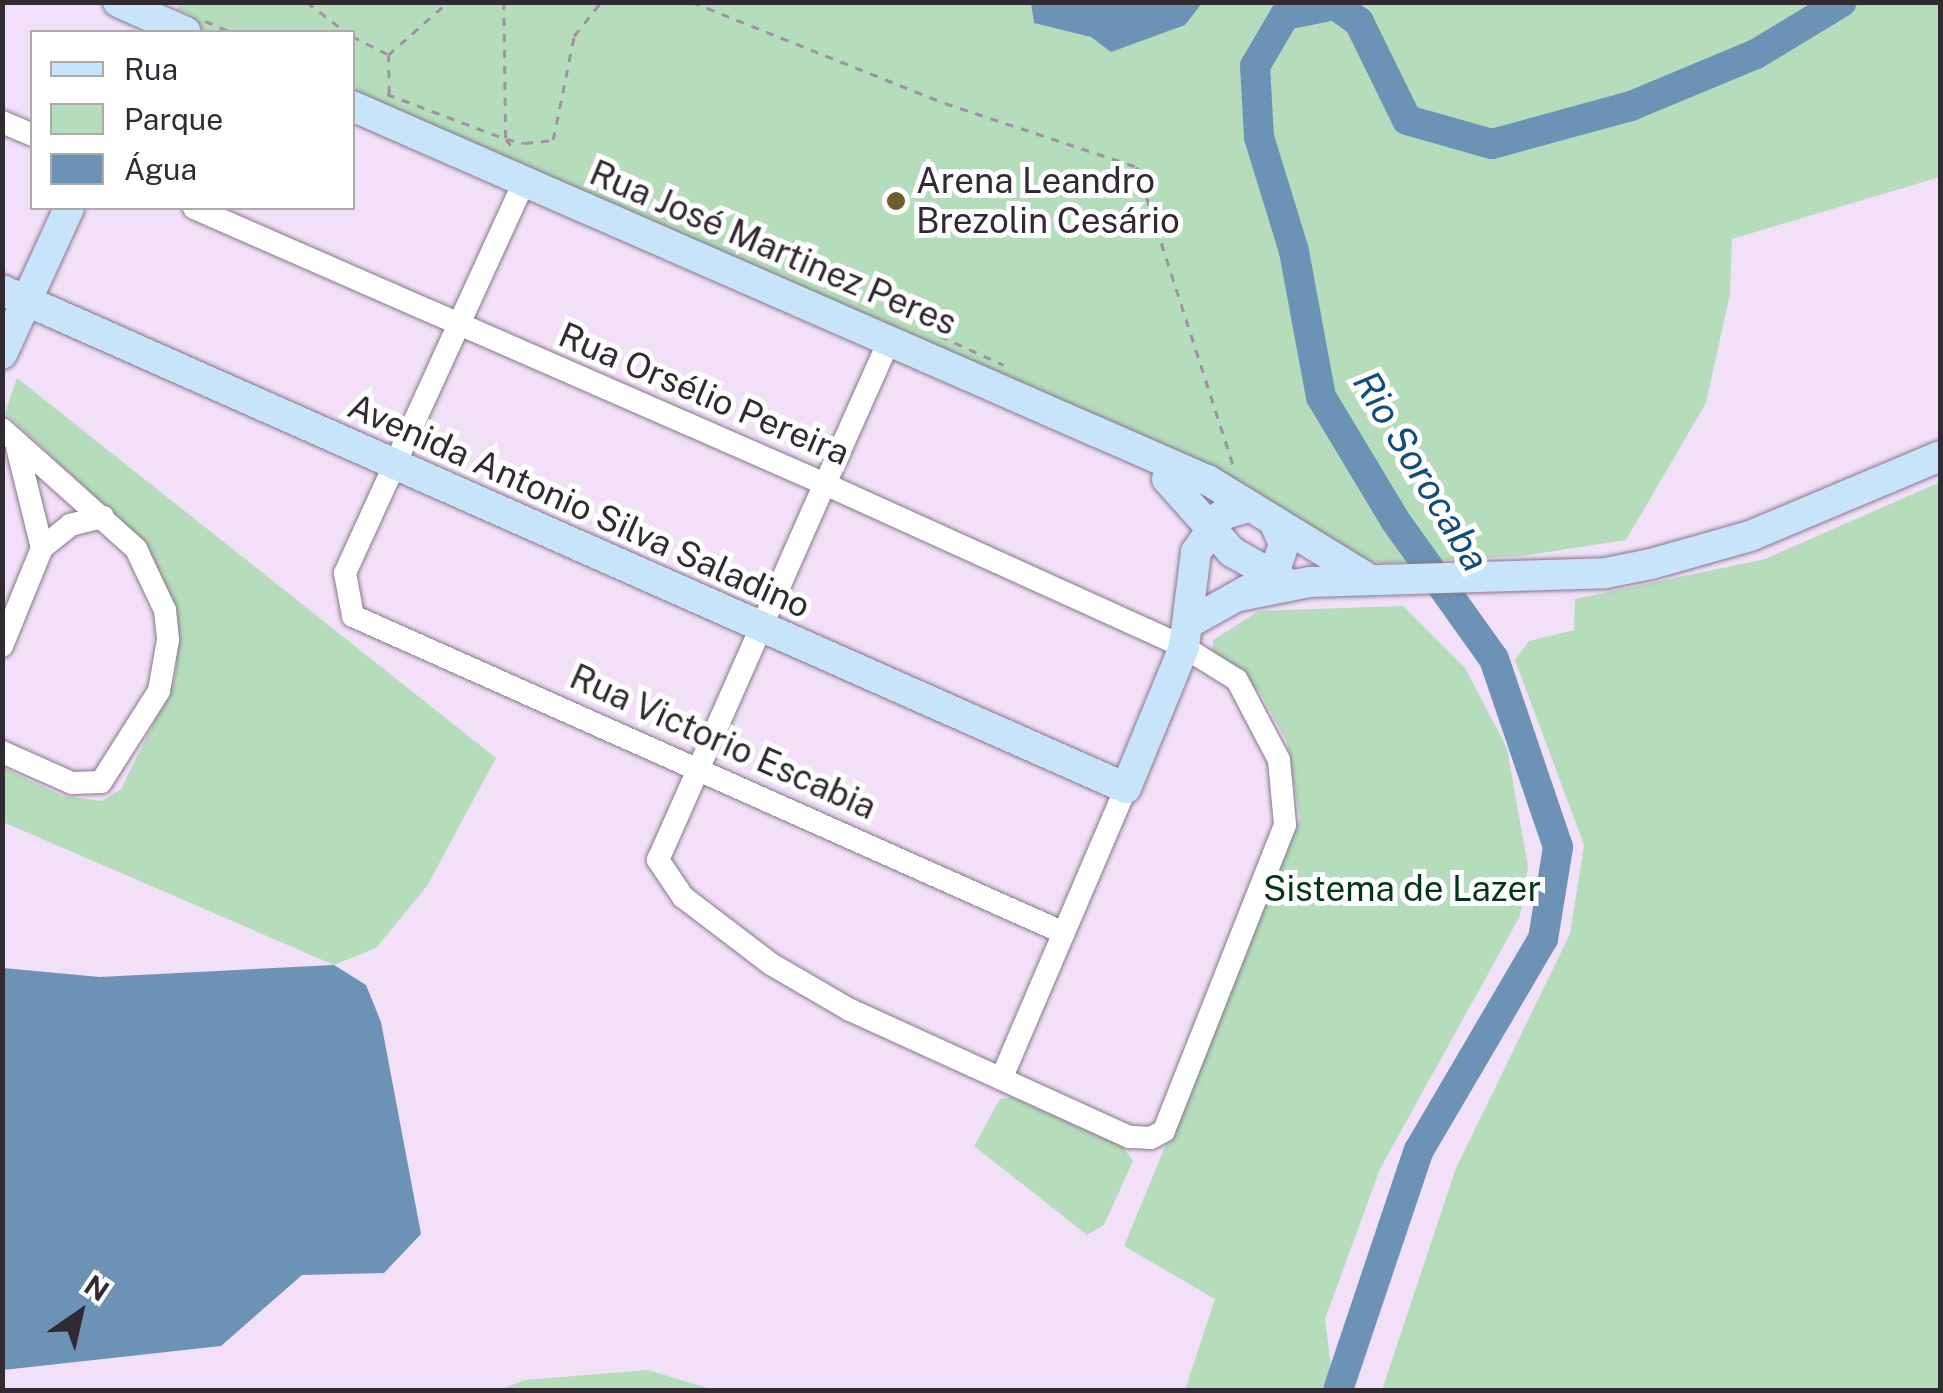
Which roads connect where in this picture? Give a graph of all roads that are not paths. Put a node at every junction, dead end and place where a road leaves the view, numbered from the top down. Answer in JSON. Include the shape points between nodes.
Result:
{"nodes":[{"id":1,"x":118,"y":2,"type":"edge"},
{"id":2,"x":155,"y":18,"type":"edge"},
{"id":3,"x":182,"y":30,"type":"edge"},
{"id":4,"x":355,"y":107,"type":"edge"},
{"id":5,"x":2,"y":122,"type":"edge"},
{"id":6,"x":30,"y":134,"type":"edge"},
{"id":7,"x":524,"y":182,"type":"junction"},
{"id":8,"x":67,"y":210,"type":"edge"},
{"id":9,"x":198,"y":210,"type":"edge"},
{"id":10,"x":21,"y":304,"type":"edge"},
{"id":11,"x":456,"y":325,"type":"junction"},
{"id":12,"x":890,"y":339,"type":"junction"},
{"id":13,"x":2,"y":354,"type":"edge"},
{"id":14,"x":6,"y":432,"type":"edge"},
{"id":15,"x":1940,"y":456,"type":"edge"},
{"id":16,"x":394,"y":464,"type":"junction"},
{"id":17,"x":1165,"y":470,"type":"junction"},
{"id":18,"x":826,"y":484,"type":"junction"},
{"id":19,"x":1255,"y":504,"type":"junction"},
{"id":20,"x":103,"y":518,"type":"junction"},
{"id":21,"x":1210,"y":531,"type":"junction"},
{"id":22,"x":42,"y":548,"type":"junction"},
{"id":23,"x":1194,"y":565,"type":"junction"},
{"id":24,"x":1375,"y":579,"type":"junction"},
{"id":25,"x":1281,"y":580,"type":"junction"},
{"id":26,"x":760,"y":630,"type":"junction"},
{"id":27,"x":1187,"y":635,"type":"junction"},
{"id":28,"x":2,"y":646,"type":"edge"},
{"id":29,"x":2,"y":752,"type":"edge"},
{"id":30,"x":698,"y":770,"type":"junction"},
{"id":31,"x":1126,"y":788,"type":"junction"},
{"id":32,"x":1064,"y":932,"type":"junction"},
{"id":33,"x":1002,"y":1077,"type":"junction"}],
"edges":[{"from":1,"to":2,"type":"main road"},
{"from":2,"to":3,"type":"main road"},
{"from":4,"to":7,"type":"main road","name":"Rua José Martinez Peres"},
{"from":5,"to":6,"type":"street"},
{"from":7,"to":11,"type":"street"},
{"from":7,"to":12,"type":"main road","name":"Rua José Martinez Peres"},
{"from":8,"to":10,"type":"main road"},
{"from":9,"to":11,"type":"street","name":"Rua Orsélio Pereira"},
{"from":10,"to":13,"type":"main road"},
{"from":10,"to":16,"type":"main road","name":"Avenida Antonio Silva Saladino"},
{"from":11,"to":16,"type":"street"},
{"from":11,"to":18,"type":"street","name":"Rua Orsélio Pereira"},
{"from":12,"to":17,"type":"main road","name":"Rua José Martinez Peres"},
{"from":12,"to":18,"type":"street"},
{"from":14,"to":20,"type":"street"},
{"from":14,"to":22,"type":"street"},
{"from":15,"to":24,"type":"main road","via":[[1750,536],[1651,564]]},
{"from":16,"to":26,"type":"main road","name":"Avenida Antonio Silva Saladino"},
{"from":16,"to":30,"type":"street","name":"Rua Victorio Escabia","via":[[345,573],[353,616]]},
{"from":17,"to":19,"type":"main road","name":"Rua José Martinez Peres"},
{"from":17,"to":21,"type":"main road","name":"Rua José Martinez Peres"},
{"from":17,"to":23,"type":"main road"},
{"from":18,"to":26,"type":"street"},
{"from":18,"to":27,"type":"street","name":"Rua Orsélio Pereira"},
{"from":19,"to":21,"type":"main road","via":[[1233,508]]},
{"from":19,"to":24,"type":"main road","name":"Rua José Martinez Peres"},
{"from":19,"to":25,"type":"main road","via":[[1284,544]]},
{"from":20,"to":22,"type":"street","via":[[70,525]]},
{"from":20,"to":29,"type":"street","via":[[144,560],[165,610],[159,691],[101,782],[72,783]]},
{"from":21,"to":23,"type":"main road"},
{"from":21,"to":25,"type":"main road","name":"Rua José Martinez Peres"},
{"from":22,"to":28,"type":"street"},
{"from":23,"to":27,"type":"main road"},
{"from":24,"to":25,"type":"main road"},
{"from":25,"to":27,"type":"main road","via":[[1239,596]]},
{"from":26,"to":30,"type":"street"},
{"from":26,"to":31,"type":"main road","name":"Avenida Antonio Silva Saladino"},
{"from":27,"to":31,"type":"main road"},
{"from":27,"to":33,"type":"street","via":[[1250,693],[1287,792],[1285,826],[1164,1131],[1130,1137]]},
{"from":30,"to":32,"type":"street","name":"Rua Victorio Escabia"},
{"from":30,"to":33,"type":"street","via":[[658,860],[682,897],[771,964],[850,1010]]},
{"from":31,"to":32,"type":"street"},
{"from":32,"to":33,"type":"street"}]}
